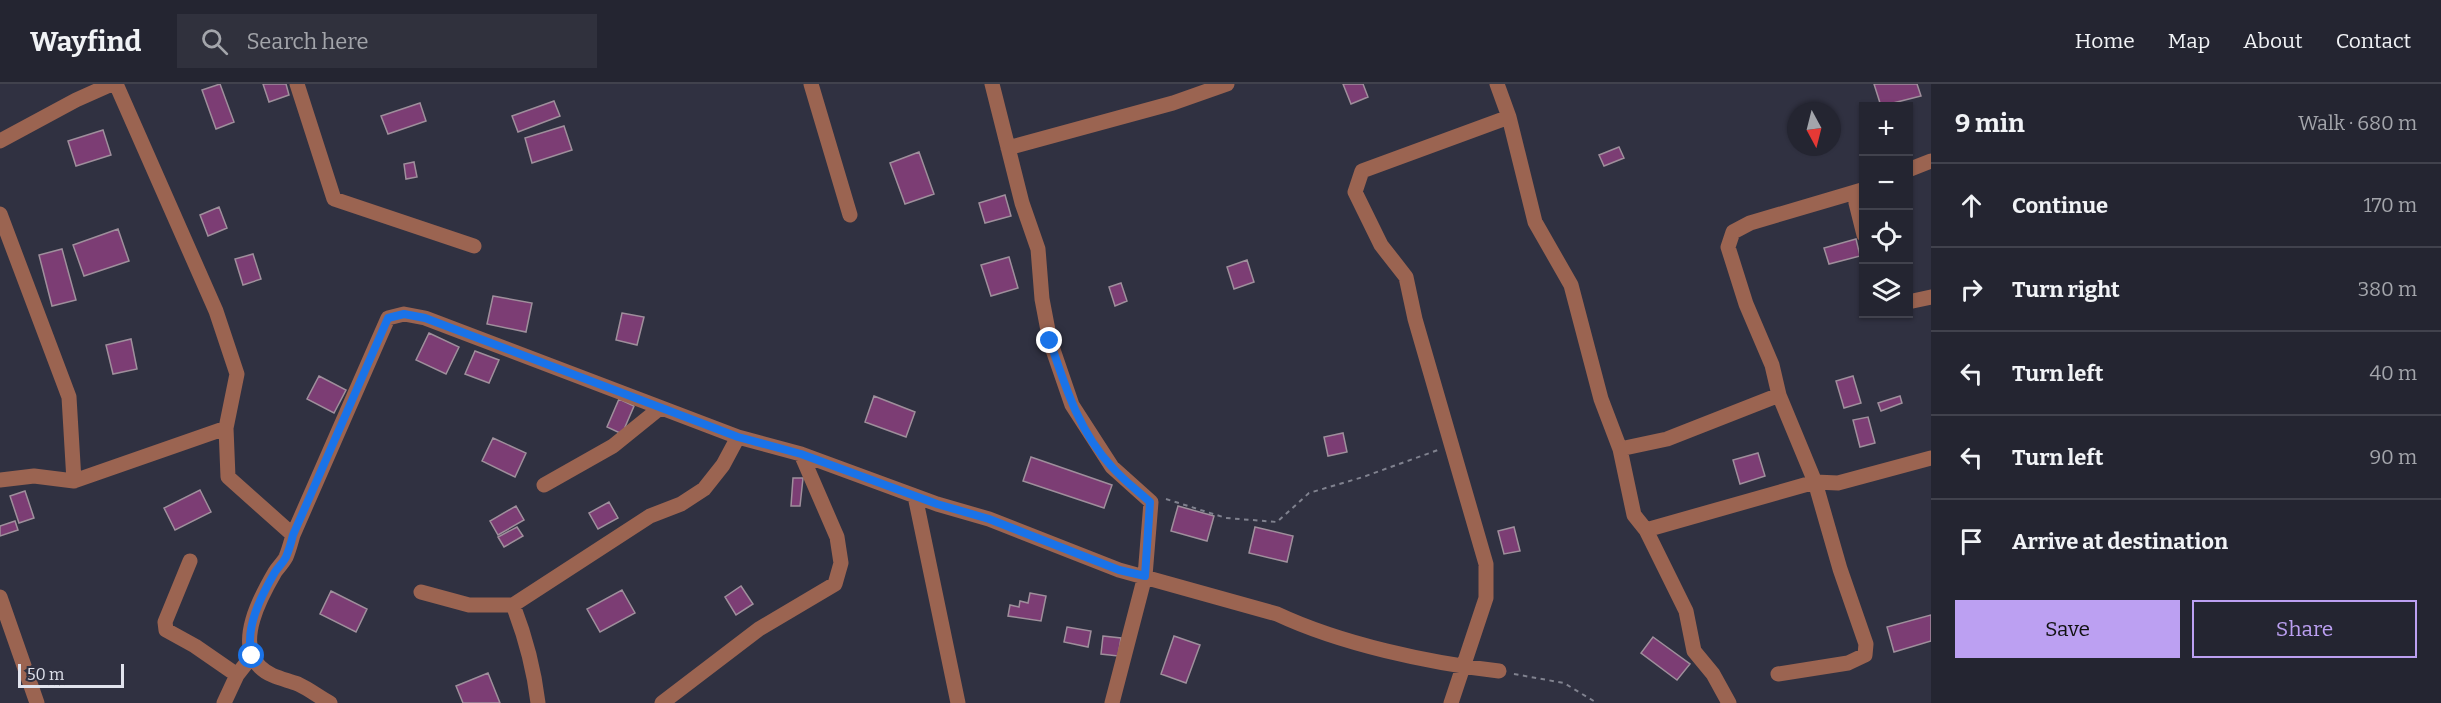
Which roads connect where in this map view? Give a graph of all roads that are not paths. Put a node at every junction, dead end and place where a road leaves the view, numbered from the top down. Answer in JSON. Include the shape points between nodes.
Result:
{"nodes":[{"id":1,"x":114,"y":84,"type":"edge"},
{"id":2,"x":297,"y":84,"type":"edge"},
{"id":3,"x":811,"y":84,"type":"edge"},
{"id":4,"x":992,"y":84,"type":"edge"},
{"id":5,"x":1227,"y":84,"type":"edge"},
{"id":6,"x":1497,"y":84,"type":"edge"},
{"id":7,"x":1509,"y":117,"type":"junction"},
{"id":8,"x":0,"y":141,"type":"edge"},
{"id":9,"x":1008,"y":148,"type":"junction"},
{"id":10,"x":1931,"y":162,"type":"edge"},
{"id":11,"x":1913,"y":168,"type":"edge"},
{"id":12,"x":1859,"y":191,"type":"edge"},
{"id":13,"x":1859,"y":197,"type":"edge"},
{"id":14,"x":0,"y":214,"type":"edge"},
{"id":15,"x":850,"y":215,"type":"dead end"},
{"id":16,"x":1859,"y":217,"type":"edge"},
{"id":17,"x":474,"y":246,"type":"dead end"},
{"id":18,"x":1931,"y":297,"type":"edge"},
{"id":19,"x":1913,"y":301,"type":"edge"},
{"id":20,"x":1779,"y":394,"type":"junction"},
{"id":21,"x":660,"y":408,"type":"junction"},
{"id":22,"x":226,"y":428,"type":"junction"},
{"id":23,"x":738,"y":437,"type":"junction"},
{"id":24,"x":1620,"y":449,"type":"junction"},
{"id":25,"x":801,"y":454,"type":"junction"},
{"id":26,"x":1931,"y":458,"type":"edge"},
{"id":27,"x":0,"y":480,"type":"edge"},
{"id":28,"x":74,"y":481,"type":"junction"},
{"id":29,"x":1815,"y":482,"type":"junction"},
{"id":30,"x":544,"y":485,"type":"dead end"},
{"id":31,"x":915,"y":496,"type":"junction"},
{"id":32,"x":1646,"y":530,"type":"junction"},
{"id":33,"x":293,"y":535,"type":"junction"},
{"id":34,"x":190,"y":561,"type":"dead end"},
{"id":35,"x":1145,"y":576,"type":"junction"},
{"id":36,"x":422,"y":592,"type":"dead end"},
{"id":37,"x":0,"y":597,"type":"edge"},
{"id":38,"x":513,"y":604,"type":"junction"},
{"id":39,"x":252,"y":656,"type":"junction"},
{"id":40,"x":1464,"y":667,"type":"junction"},
{"id":41,"x":1499,"y":671,"type":"road end"},
{"id":42,"x":1778,"y":674,"type":"dead end"},
{"id":43,"x":237,"y":675,"type":"junction"},
{"id":44,"x":37,"y":703,"type":"edge"},
{"id":45,"x":224,"y":703,"type":"edge"},
{"id":46,"x":330,"y":703,"type":"edge"},
{"id":47,"x":538,"y":703,"type":"edge"},
{"id":48,"x":662,"y":703,"type":"edge"},
{"id":49,"x":958,"y":703,"type":"edge"},
{"id":50,"x":1112,"y":703,"type":"edge"},
{"id":51,"x":1451,"y":703,"type":"edge"},
{"id":52,"x":1729,"y":703,"type":"edge"}],
"edges":[{"from":1,"to":8,"type":"street"},
{"from":1,"to":22,"type":"street","via":[[216,311],[237,374]]},
{"from":2,"to":17,"type":"street","via":[[334,199]]},
{"from":3,"to":15,"type":"street"},
{"from":4,"to":9,"type":"street"},
{"from":5,"to":9,"type":"street","via":[[1173,103]]},
{"from":6,"to":7,"type":"street"},
{"from":7,"to":24,"type":"street","via":[[1535,222],[1571,285],[1600,399]]},
{"from":7,"to":40,"type":"street","via":[[1362,171],[1355,192],[1381,245],[1406,277],[1486,564],[1486,598]]},
{"from":9,"to":35,"type":"street","via":[[1038,249],[1050,341],[1072,405],[1112,467],[1150,502]]},
{"from":10,"to":11,"type":"street"},
{"from":12,"to":20,"type":"street","via":[[1750,223],[1733,232],[1728,247]]},
{"from":13,"to":16,"type":"street","via":[[1856,203]]},
{"from":14,"to":28,"type":"street","via":[[69,397]]},
{"from":18,"to":19,"type":"street"},
{"from":20,"to":24,"type":"street","via":[[1667,439]]},
{"from":20,"to":29,"type":"street"},
{"from":21,"to":23,"type":"street"},
{"from":21,"to":30,"type":"street","via":[[613,446]]},
{"from":21,"to":33,"type":"street","via":[[425,318],[404,314],[388,318]]},
{"from":22,"to":28,"type":"street"},
{"from":22,"to":33,"type":"street","via":[[228,477]]},
{"from":23,"to":25,"type":"street"},
{"from":23,"to":38,"type":"street","via":[[704,489],[681,504],[650,516]]},
{"from":24,"to":32,"type":"street","via":[[1634,515]]},
{"from":25,"to":31,"type":"street"},
{"from":25,"to":48,"type":"street","via":[[837,537],[841,563],[835,584],[759,629]]},
{"from":26,"to":29,"type":"street","via":[[1838,483]]},
{"from":27,"to":28,"type":"street","via":[[34,476]]},
{"from":29,"to":32,"type":"street"},
{"from":29,"to":42,"type":"street","via":[[1866,644],[1865,655],[1848,663]]},
{"from":31,"to":35,"type":"street"},
{"from":31,"to":49,"type":"street"},
{"from":32,"to":52,"type":"street","via":[[1686,611],[1694,651]]},
{"from":33,"to":39,"type":"street","via":[[285,560],[260,602],[250,633]]},
{"from":34,"to":43,"type":"street","via":[[165,622],[166,630]]},
{"from":35,"to":40,"type":"street","via":[[1277,614],[1345,640]]},
{"from":35,"to":50,"type":"street"},
{"from":36,"to":38,"type":"street","via":[[469,605]]},
{"from":37,"to":44,"type":"street"},
{"from":38,"to":47,"type":"street"},
{"from":39,"to":43,"type":"street"},
{"from":39,"to":46,"type":"street","via":[[272,675]]},
{"from":40,"to":41,"type":"street"},
{"from":40,"to":51,"type":"street"},
{"from":43,"to":45,"type":"street"}]}
